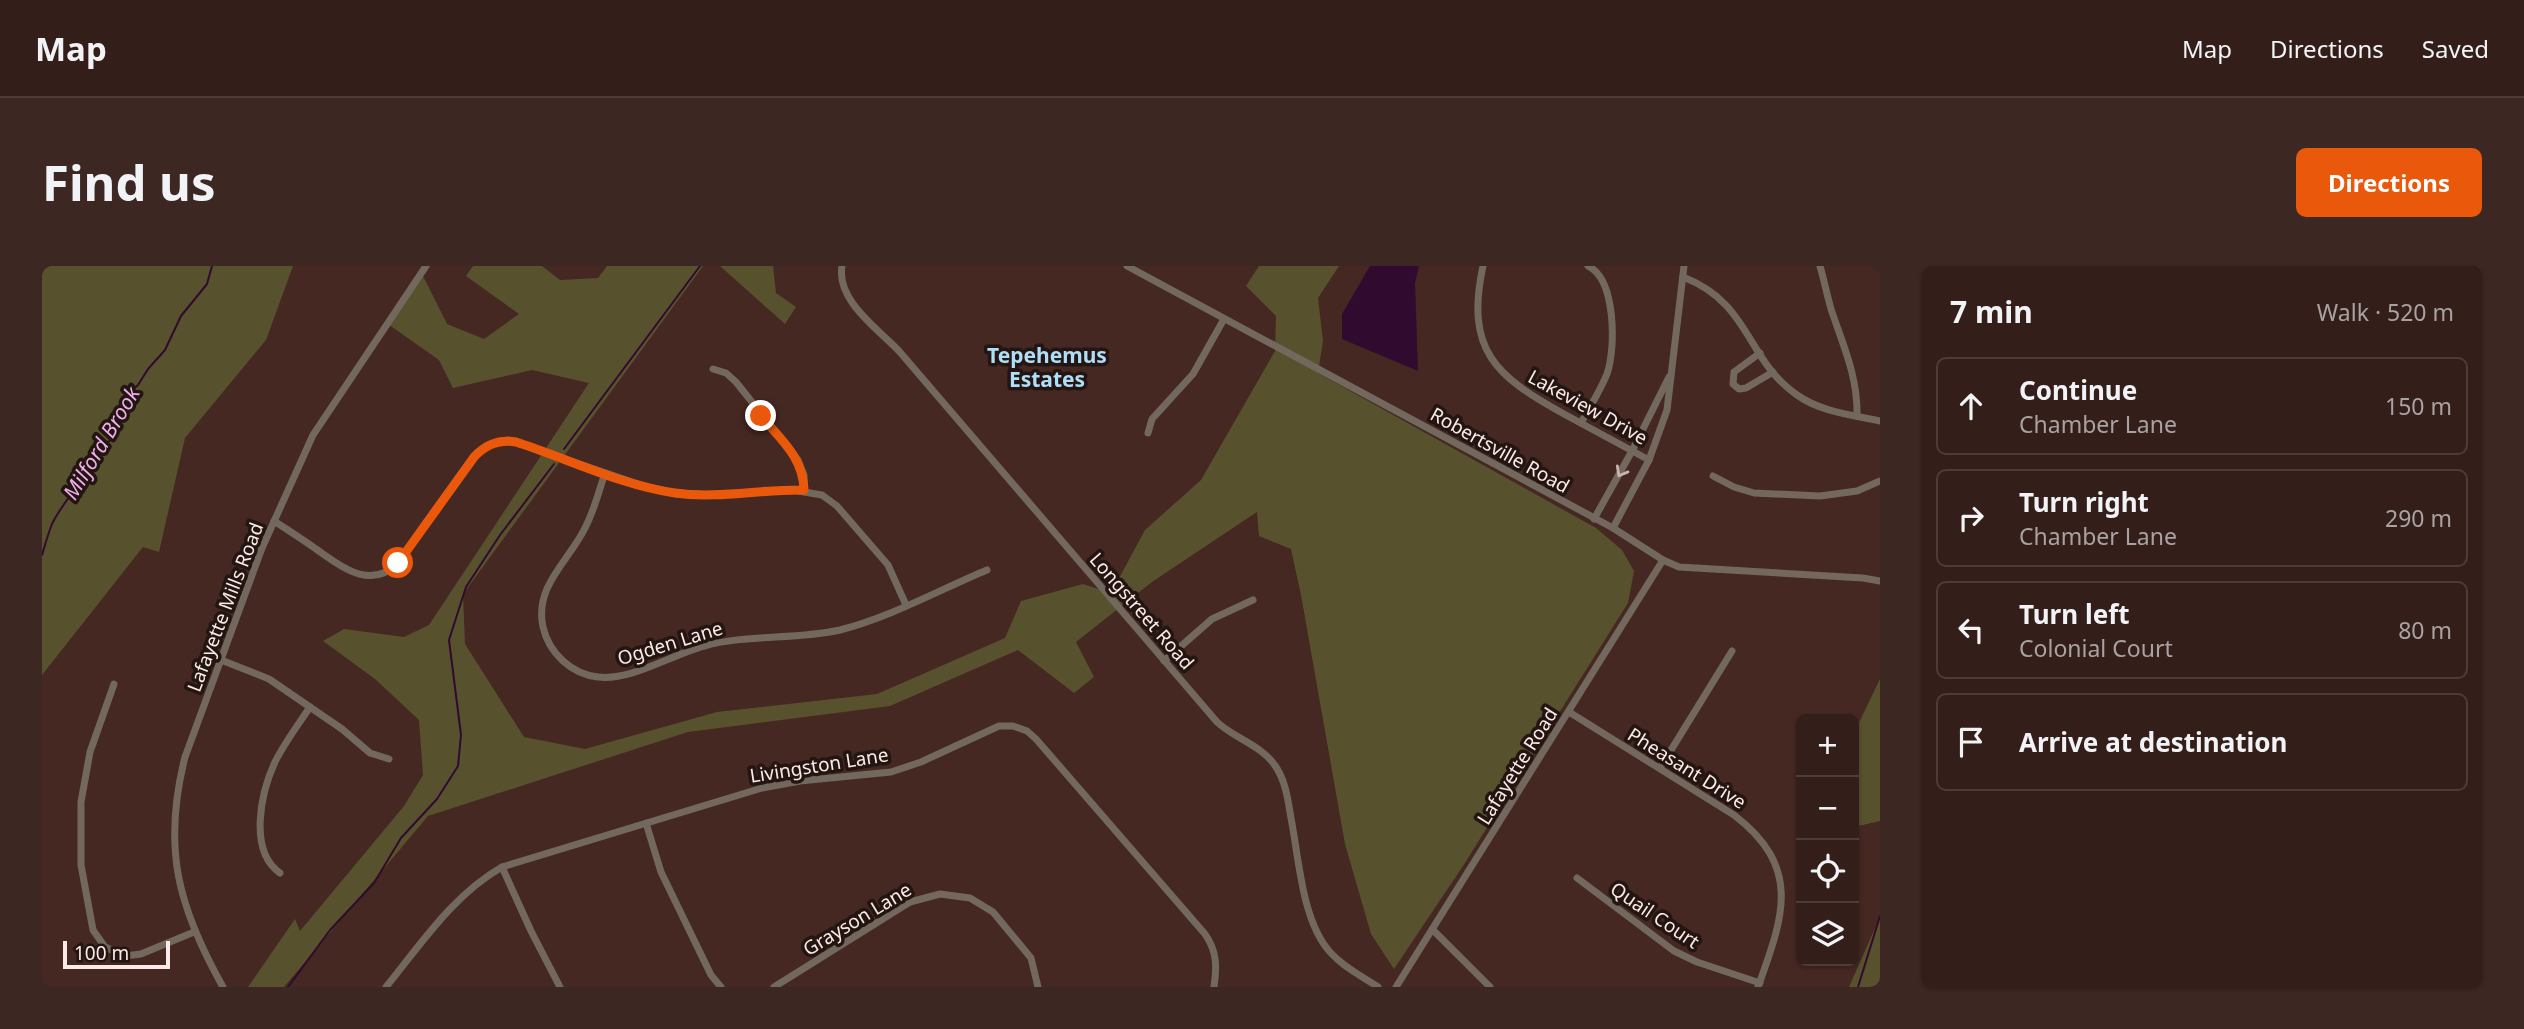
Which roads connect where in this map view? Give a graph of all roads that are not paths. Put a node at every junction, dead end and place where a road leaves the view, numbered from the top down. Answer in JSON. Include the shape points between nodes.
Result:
{"nodes":[{"id":1,"x":426,"y":266,"type":"edge"},
{"id":2,"x":842,"y":266,"type":"edge"},
{"id":3,"x":1128,"y":266,"type":"edge"},
{"id":4,"x":1483,"y":266,"type":"edge"},
{"id":5,"x":1588,"y":266,"type":"edge"},
{"id":6,"x":1684,"y":266,"type":"edge"},
{"id":7,"x":1820,"y":266,"type":"edge"},
{"id":8,"x":1143,"y":270,"type":"edge"},
{"id":9,"x":1683,"y":277,"type":"junction"},
{"id":10,"x":1224,"y":319,"type":"junction"},
{"id":11,"x":1760,"y":353,"type":"junction"},
{"id":12,"x":1673,"y":367,"type":"junction"},
{"id":13,"x":713,"y":369,"type":"dead end"},
{"id":14,"x":1773,"y":372,"type":"junction"},
{"id":15,"x":1857,"y":416,"type":"junction"},
{"id":16,"x":1880,"y":421,"type":"edge"},
{"id":17,"x":1581,"y":423,"type":"junction"},
{"id":18,"x":1148,"y":433,"type":"dead end"},
{"id":19,"x":1632,"y":451,"type":"junction"},
{"id":20,"x":1649,"y":460,"type":"junction"},
{"id":21,"x":605,"y":473,"type":"junction"},
{"id":22,"x":1713,"y":476,"type":"dead end"},
{"id":23,"x":1880,"y":481,"type":"edge"},
{"id":24,"x":804,"y":490,"type":"junction"},
{"id":25,"x":1594,"y":519,"type":"junction"},
{"id":26,"x":274,"y":521,"type":"junction"},
{"id":27,"x":1613,"y":528,"type":"junction"},
{"id":28,"x":1663,"y":560,"type":"junction"},
{"id":29,"x":987,"y":570,"type":"dead end"},
{"id":30,"x":1880,"y":581,"type":"edge"},
{"id":31,"x":1253,"y":600,"type":"dead end"},
{"id":32,"x":906,"y":605,"type":"junction"},
{"id":33,"x":1732,"y":651,"type":"dead end"},
{"id":34,"x":221,"y":660,"type":"junction"},
{"id":35,"x":1164,"y":661,"type":"junction"},
{"id":36,"x":114,"y":684,"type":"dead end"},
{"id":37,"x":310,"y":707,"type":"junction"},
{"id":38,"x":1569,"y":712,"type":"junction"},
{"id":39,"x":389,"y":759,"type":"dead end"},
{"id":40,"x":1660,"y":768,"type":"junction"},
{"id":41,"x":646,"y":823,"type":"junction"},
{"id":42,"x":502,"y":867,"type":"junction"},
{"id":43,"x":280,"y":873,"type":"dead end"},
{"id":44,"x":1577,"y":878,"type":"dead end"},
{"id":45,"x":1433,"y":930,"type":"junction"},
{"id":46,"x":194,"y":932,"type":"junction"},
{"id":47,"x":1759,"y":985,"type":"edge"},
{"id":48,"x":223,"y":987,"type":"edge"},
{"id":49,"x":386,"y":987,"type":"edge"},
{"id":50,"x":560,"y":987,"type":"edge"},
{"id":51,"x":721,"y":987,"type":"edge"},
{"id":52,"x":774,"y":987,"type":"edge"},
{"id":53,"x":1038,"y":987,"type":"edge"},
{"id":54,"x":1214,"y":987,"type":"edge"},
{"id":55,"x":1378,"y":987,"type":"edge"},
{"id":56,"x":1396,"y":987,"type":"edge"},
{"id":57,"x":1490,"y":987,"type":"edge"}],
"edges":[{"from":1,"to":26,"type":"street","name":"Lafayette Mills Road","via":[[320,421]]},
{"from":2,"to":35,"type":"street","name":"Longstreet Road","via":[[842,286],[849,301],[899,351]]},
{"from":3,"to":8,"type":"street","name":"Robertsville Road"},
{"from":4,"to":17,"type":"street","name":"Lakeview Drive","via":[[1478,315],[1493,360],[1526,393]]},
{"from":5,"to":17,"type":"street","via":[[1606,286],[1612,339],[1606,374]]},
{"from":6,"to":9,"type":"street"},
{"from":7,"to":15,"type":"street","via":[[1855,379]]},
{"from":8,"to":10,"type":"street","name":"Robertsville Road"},
{"from":9,"to":11,"type":"street","via":[[1727,304]]},
{"from":9,"to":12,"type":"street"},
{"from":10,"to":18,"type":"street","via":[[1193,374],[1152,419]]},
{"from":10,"to":25,"type":"street","name":"Robertsville Road"},
{"from":11,"to":14,"type":"street"},
{"from":11,"to":14,"type":"street","via":[[1734,372],[1733,384],[1746,388]]},
{"from":12,"to":19,"type":"street"},
{"from":12,"to":20,"type":"street","via":[[1667,410]]},
{"from":13,"to":24,"type":"street","via":[[736,382],[796,457],[804,475]]},
{"from":14,"to":15,"type":"street","via":[[1805,400]]},
{"from":15,"to":16,"type":"street"},
{"from":17,"to":19,"type":"street","name":"Lakeview Drive"},
{"from":19,"to":20,"type":"street","name":"Lakeview Drive"},
{"from":19,"to":25,"type":"street","one_way":true},
{"from":20,"to":27,"type":"street"},
{"from":21,"to":24,"type":"street","via":[[658,490],[694,495]]},
{"from":21,"to":26,"type":"street","via":[[516,442],[491,444],[474,457],[398,563],[375,576],[350,572]]},
{"from":21,"to":32,"type":"street","name":"Ogden Lane","via":[[586,526],[550,581],[542,607],[543,627],[552,648],[579,672],[620,676],[707,645],[838,630]]},
{"from":22,"to":23,"type":"street","via":[[1754,492],[1820,496],[1846,494]]},
{"from":24,"to":32,"type":"street","via":[[837,506],[888,565]]},
{"from":25,"to":27,"type":"street","name":"Robertsville Road"},
{"from":26,"to":34,"type":"street","name":"Lafayette Mills Road"},
{"from":27,"to":28,"type":"street","name":"Robertsville Road"},
{"from":28,"to":30,"type":"street","name":"Robertsville Road","via":[[1701,570]]},
{"from":28,"to":38,"type":"street","name":"Lafayette Road"},
{"from":29,"to":32,"type":"street","name":"Ogden Lane"},
{"from":31,"to":35,"type":"street","via":[[1212,619]]},
{"from":33,"to":40,"type":"street"},
{"from":34,"to":37,"type":"street","via":[[269,679]]},
{"from":34,"to":46,"type":"street","name":"Lafayette Mills Road","via":[[185,757],[176,802],[177,867]]},
{"from":35,"to":55,"type":"street","name":"Longstreet Road","via":[[1217,722],[1260,749],[1276,766],[1316,931],[1338,960]]},
{"from":36,"to":46,"type":"street","via":[[90,752],[81,802],[81,865],[93,930],[105,947],[125,956]]},
{"from":37,"to":39,"type":"street","via":[[370,753]]},
{"from":37,"to":43,"type":"street","via":[[276,759],[263,802],[263,851]]},
{"from":38,"to":40,"type":"street","name":"Pheasant Drive"},
{"from":38,"to":45,"type":"street","name":"Lafayette Road"},
{"from":40,"to":47,"type":"street","name":"Pheasant Drive","via":[[1745,824],[1774,864],[1782,911]]},
{"from":41,"to":42,"type":"street","name":"Livingston Lane"},
{"from":41,"to":51,"type":"street","via":[[666,883]]},
{"from":41,"to":54,"type":"street","name":"Livingston Lane","via":[[779,783],[891,772],[993,728],[1013,726],[1036,739],[1205,934],[1216,963]]},
{"from":42,"to":49,"type":"street","name":"Livingston Lane","via":[[460,897]]},
{"from":42,"to":50,"type":"street"},
{"from":44,"to":47,"type":"street","name":"Quail Court","via":[[1674,951]]},
{"from":45,"to":56,"type":"street","name":"Lafayette Road"},
{"from":45,"to":57,"type":"street"},
{"from":46,"to":48,"type":"street","name":"Lafayette Mills Road"},
{"from":52,"to":53,"type":"street","name":"Grayson Lane","via":[[910,902],[940,894],[970,898],[993,912],[1031,958]]}]}
